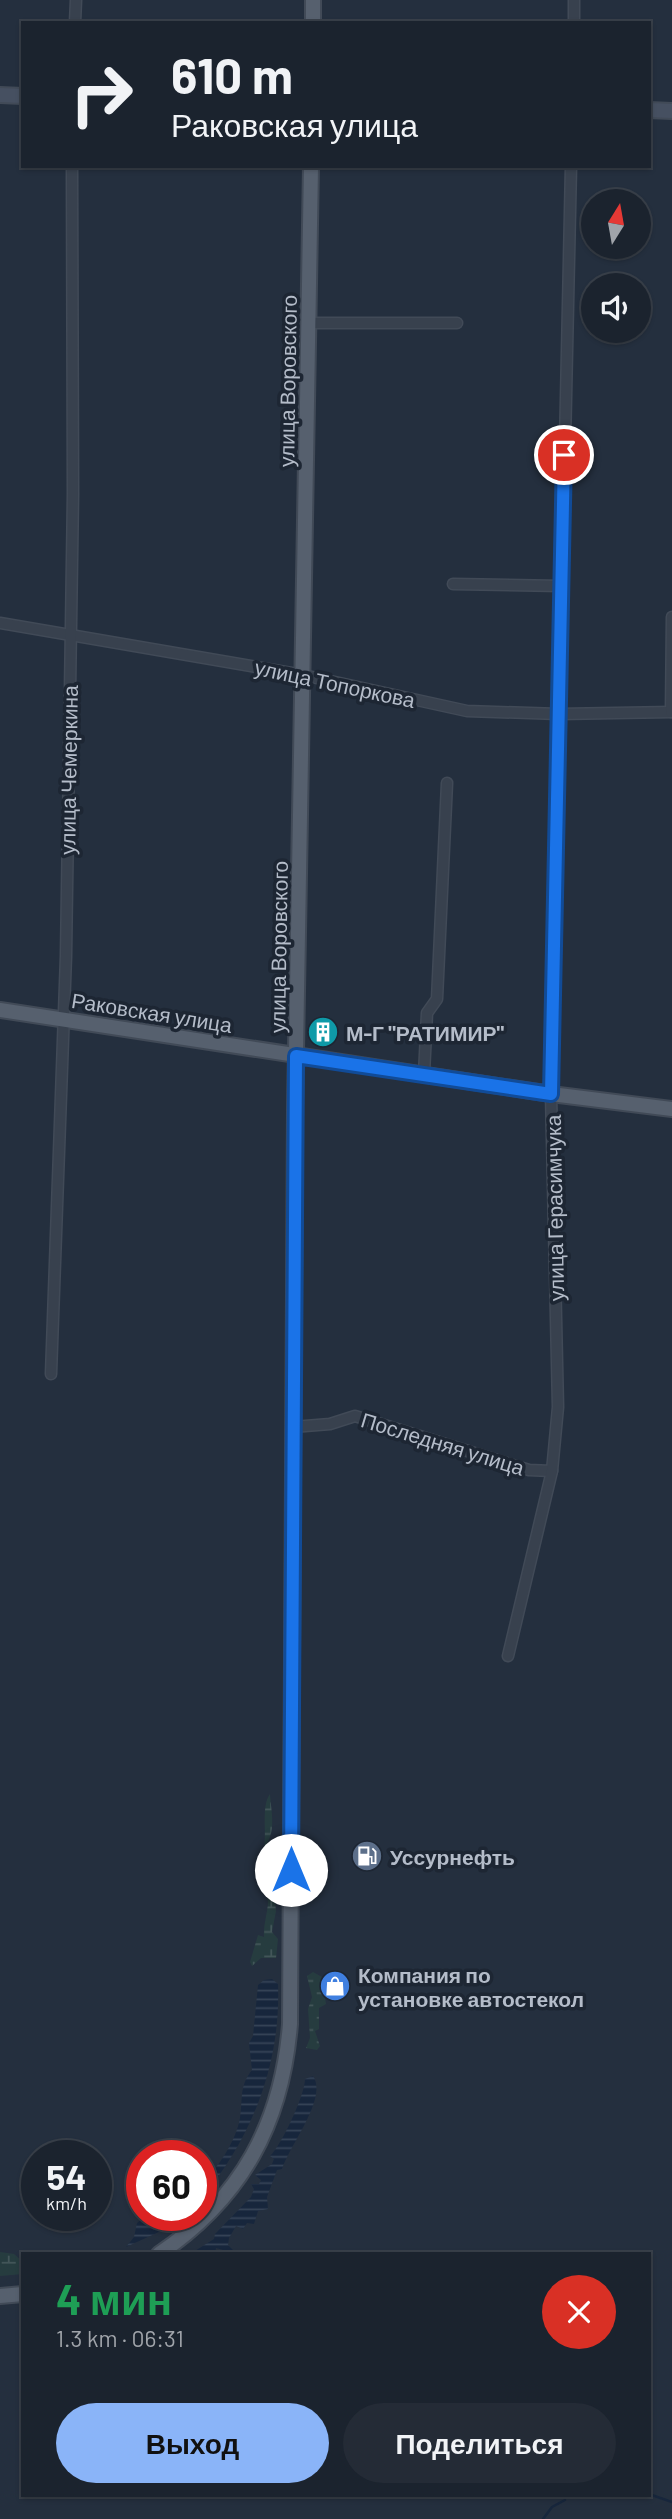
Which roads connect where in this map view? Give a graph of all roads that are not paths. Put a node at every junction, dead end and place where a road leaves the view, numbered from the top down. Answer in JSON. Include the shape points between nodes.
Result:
{"nodes":[{"id":1,"x":76,"y":0,"type":"edge"},
{"id":2,"x":313,"y":0,"type":"edge"},
{"id":3,"x":574,"y":0,"type":"edge"},
{"id":4,"x":75,"y":21,"type":"edge"},
{"id":5,"x":313,"y":21,"type":"edge"},
{"id":6,"x":574,"y":21,"type":"edge"},
{"id":7,"x":0,"y":96,"type":"edge"},
{"id":8,"x":21,"y":96,"type":"edge"},
{"id":9,"x":651,"y":110,"type":"edge"},
{"id":10,"x":672,"y":111,"type":"edge"},
{"id":11,"x":72,"y":168,"type":"edge"},
{"id":12,"x":311,"y":168,"type":"edge"},
{"id":13,"x":571,"y":168,"type":"edge"},
{"id":14,"x":309,"y":323,"type":"junction"},
{"id":15,"x":457,"y":323,"type":"dead end"},
{"id":16,"x":453,"y":584,"type":"dead end"},
{"id":17,"x":561,"y":586,"type":"junction"},
{"id":18,"x":672,"y":617,"type":"edge"},
{"id":19,"x":0,"y":623,"type":"edge"},
{"id":20,"x":70,"y":633,"type":"junction"},
{"id":21,"x":303,"y":675,"type":"junction"},
{"id":22,"x":672,"y":712,"type":"edge"},
{"id":23,"x":559,"y":714,"type":"junction"},
{"id":24,"x":447,"y":783,"type":"dead end"},
{"id":25,"x":0,"y":1010,"type":"edge"},
{"id":26,"x":63,"y":1019,"type":"junction"},
{"id":27,"x":296,"y":1056,"type":"junction"},
{"id":28,"x":424,"y":1074,"type":"junction"},
{"id":29,"x":551,"y":1094,"type":"junction"},
{"id":30,"x":672,"y":1109,"type":"edge"},
{"id":31,"x":51,"y":1374,"type":"dead end"},
{"id":32,"x":293,"y":1427,"type":"junction"},
{"id":33,"x":552,"y":1471,"type":"junction"},
{"id":34,"x":508,"y":1656,"type":"dead end"},
{"id":35,"x":162,"y":2252,"type":"edge"},
{"id":36,"x":21,"y":2294,"type":"edge"},
{"id":37,"x":0,"y":2296,"type":"edge"}],
"edges":[{"from":1,"to":4,"type":"street"},
{"from":2,"to":5,"type":"main road"},
{"from":3,"to":6,"type":"street"},
{"from":7,"to":8,"type":"street"},
{"from":9,"to":10,"type":"street"},
{"from":11,"to":20,"type":"street","name":"улица Чемеркина"},
{"from":12,"to":14,"type":"main road","name":"улица Воровского"},
{"from":13,"to":17,"type":"street","name":"улица Герасимчука"},
{"from":14,"to":15,"type":"street"},
{"from":14,"to":21,"type":"main road","name":"улица Воровского"},
{"from":16,"to":17,"type":"street"},
{"from":17,"to":23,"type":"street","name":"улица Герасимчука"},
{"from":18,"to":22,"type":"street"},
{"from":19,"to":20,"type":"street","name":"улица Топоркова"},
{"from":20,"to":21,"type":"street","name":"улица Топоркова"},
{"from":20,"to":26,"type":"street","name":"улица Чемеркина"},
{"from":21,"to":23,"type":"street","name":"улица Топоркова","via":[[467,711]]},
{"from":21,"to":27,"type":"main road","name":"улица Воровского"},
{"from":22,"to":23,"type":"street","name":"улица Топоркова"},
{"from":23,"to":29,"type":"street","name":"улица Герасимчука"},
{"from":24,"to":28,"type":"street","via":[[437,999],[427,1013]]},
{"from":25,"to":26,"type":"main road","name":"Раковская улица"},
{"from":26,"to":27,"type":"main road","name":"Раковская улица"},
{"from":26,"to":31,"type":"street","name":"улица Чемеркина"},
{"from":27,"to":28,"type":"main road","name":"Раковская улица"},
{"from":27,"to":32,"type":"main road","name":"улица Воровского"},
{"from":28,"to":29,"type":"main road","name":"Раковская улица"},
{"from":29,"to":30,"type":"main road","name":"Раковская улица"},
{"from":29,"to":33,"type":"street","name":"улица Герасимчука","via":[[558,1407]]},
{"from":32,"to":33,"type":"street","name":"Последняя улица","via":[[330,1424],[355,1416],[529,1470]]},
{"from":32,"to":35,"type":"main road","name":"улица Воровского","via":[[287,2053],[270,2120],[254,2154],[218,2206]]},
{"from":33,"to":34,"type":"street","name":"улица Герасимчука"},
{"from":36,"to":37,"type":"main road"}]}
